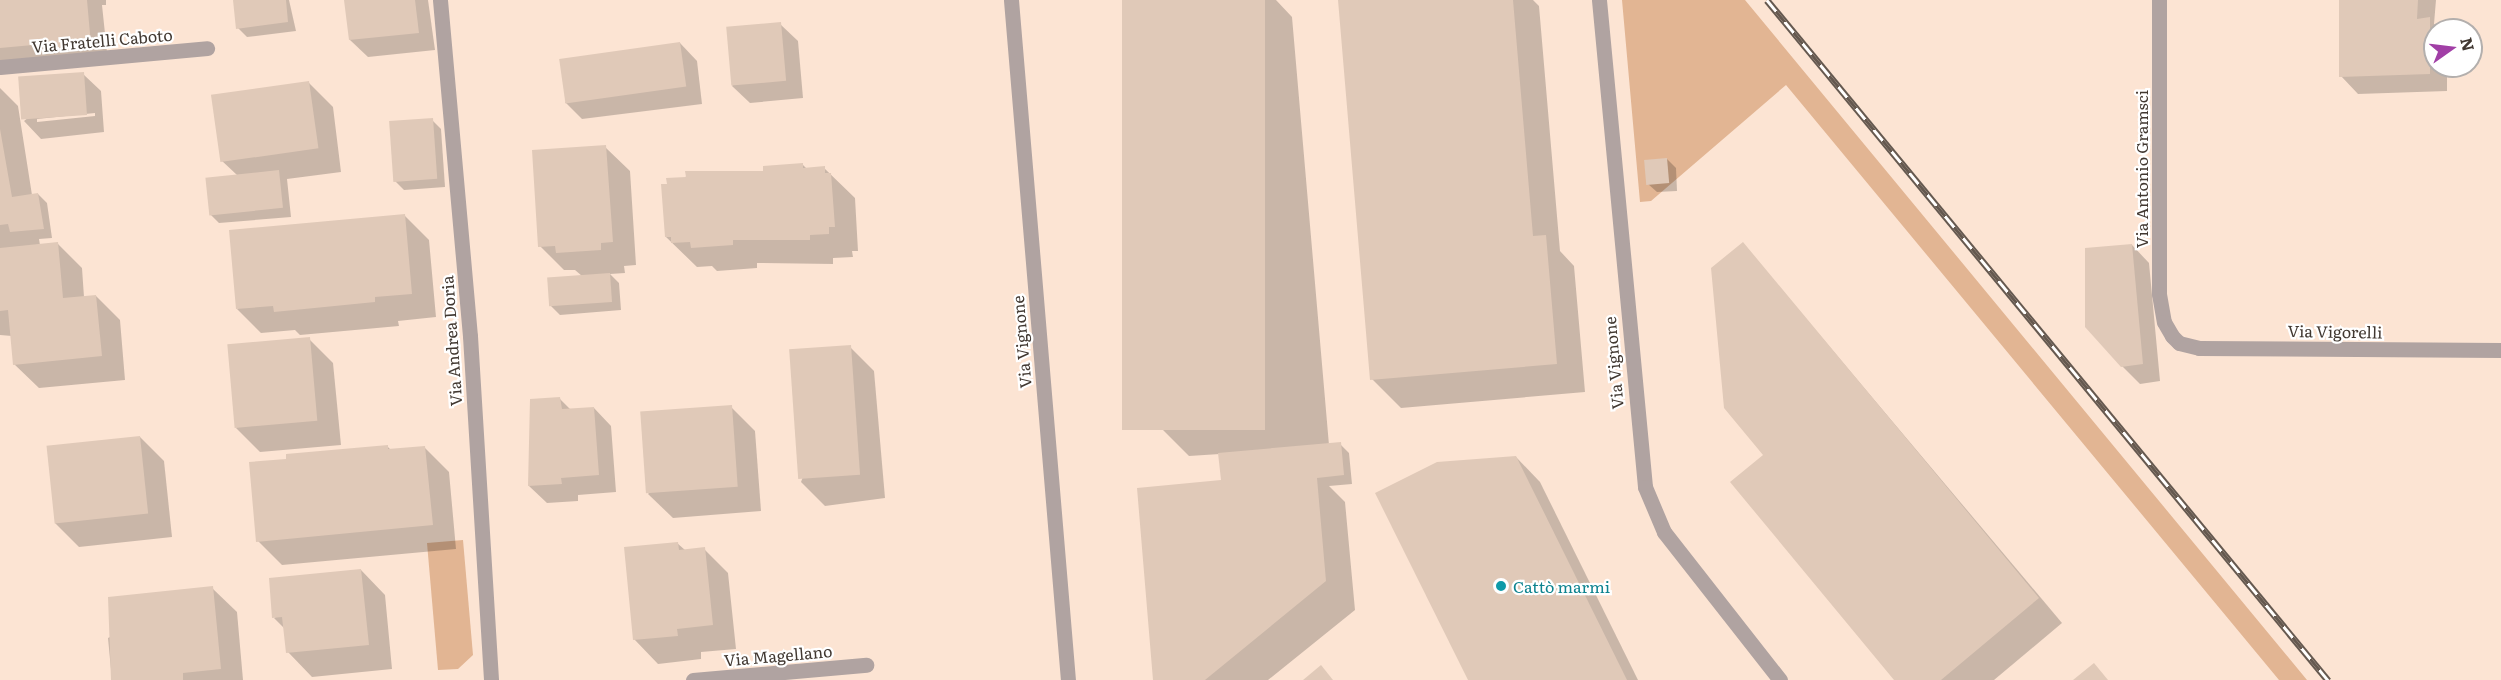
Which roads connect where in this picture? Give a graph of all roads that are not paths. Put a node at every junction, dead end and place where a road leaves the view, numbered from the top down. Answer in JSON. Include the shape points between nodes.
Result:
{"nodes":[{"id":1,"x":440,"y":0,"type":"edge"},
{"id":2,"x":1011,"y":0,"type":"edge"},
{"id":3,"x":1599,"y":0,"type":"edge"},
{"id":4,"x":2158,"y":0,"type":"edge"},
{"id":5,"x":207,"y":48,"type":"dead end"},
{"id":6,"x":0,"y":67,"type":"edge"},
{"id":7,"x":2172,"y":336,"type":"joint"},
{"id":8,"x":2501,"y":350,"type":"edge"},
{"id":9,"x":866,"y":665,"type":"dead end"},
{"id":10,"x":491,"y":680,"type":"edge"},
{"id":11,"x":693,"y":680,"type":"edge"},
{"id":12,"x":1068,"y":680,"type":"edge"},
{"id":13,"x":1780,"y":680,"type":"edge"}],
"edges":[{"from":1,"to":10,"type":"street","name":"Via Andrea Doria","via":[[471,358]]},
{"from":2,"to":12,"type":"street","name":"Via Vignone"},
{"from":3,"to":13,"type":"street","name":"Via Vignone","via":[[1645,486],[1664,531]]},
{"from":4,"to":7,"type":"street","name":"Via Antonio Gramsci","via":[[2159,294],[2164,322]]},
{"from":5,"to":6,"type":"street","name":"Via Fratelli Caboto"},
{"from":7,"to":8,"type":"street","name":"Via Vigorelli","via":[[2179,343],[2199,348]]},
{"from":9,"to":11,"type":"street","name":"Via Magellano"}]}
